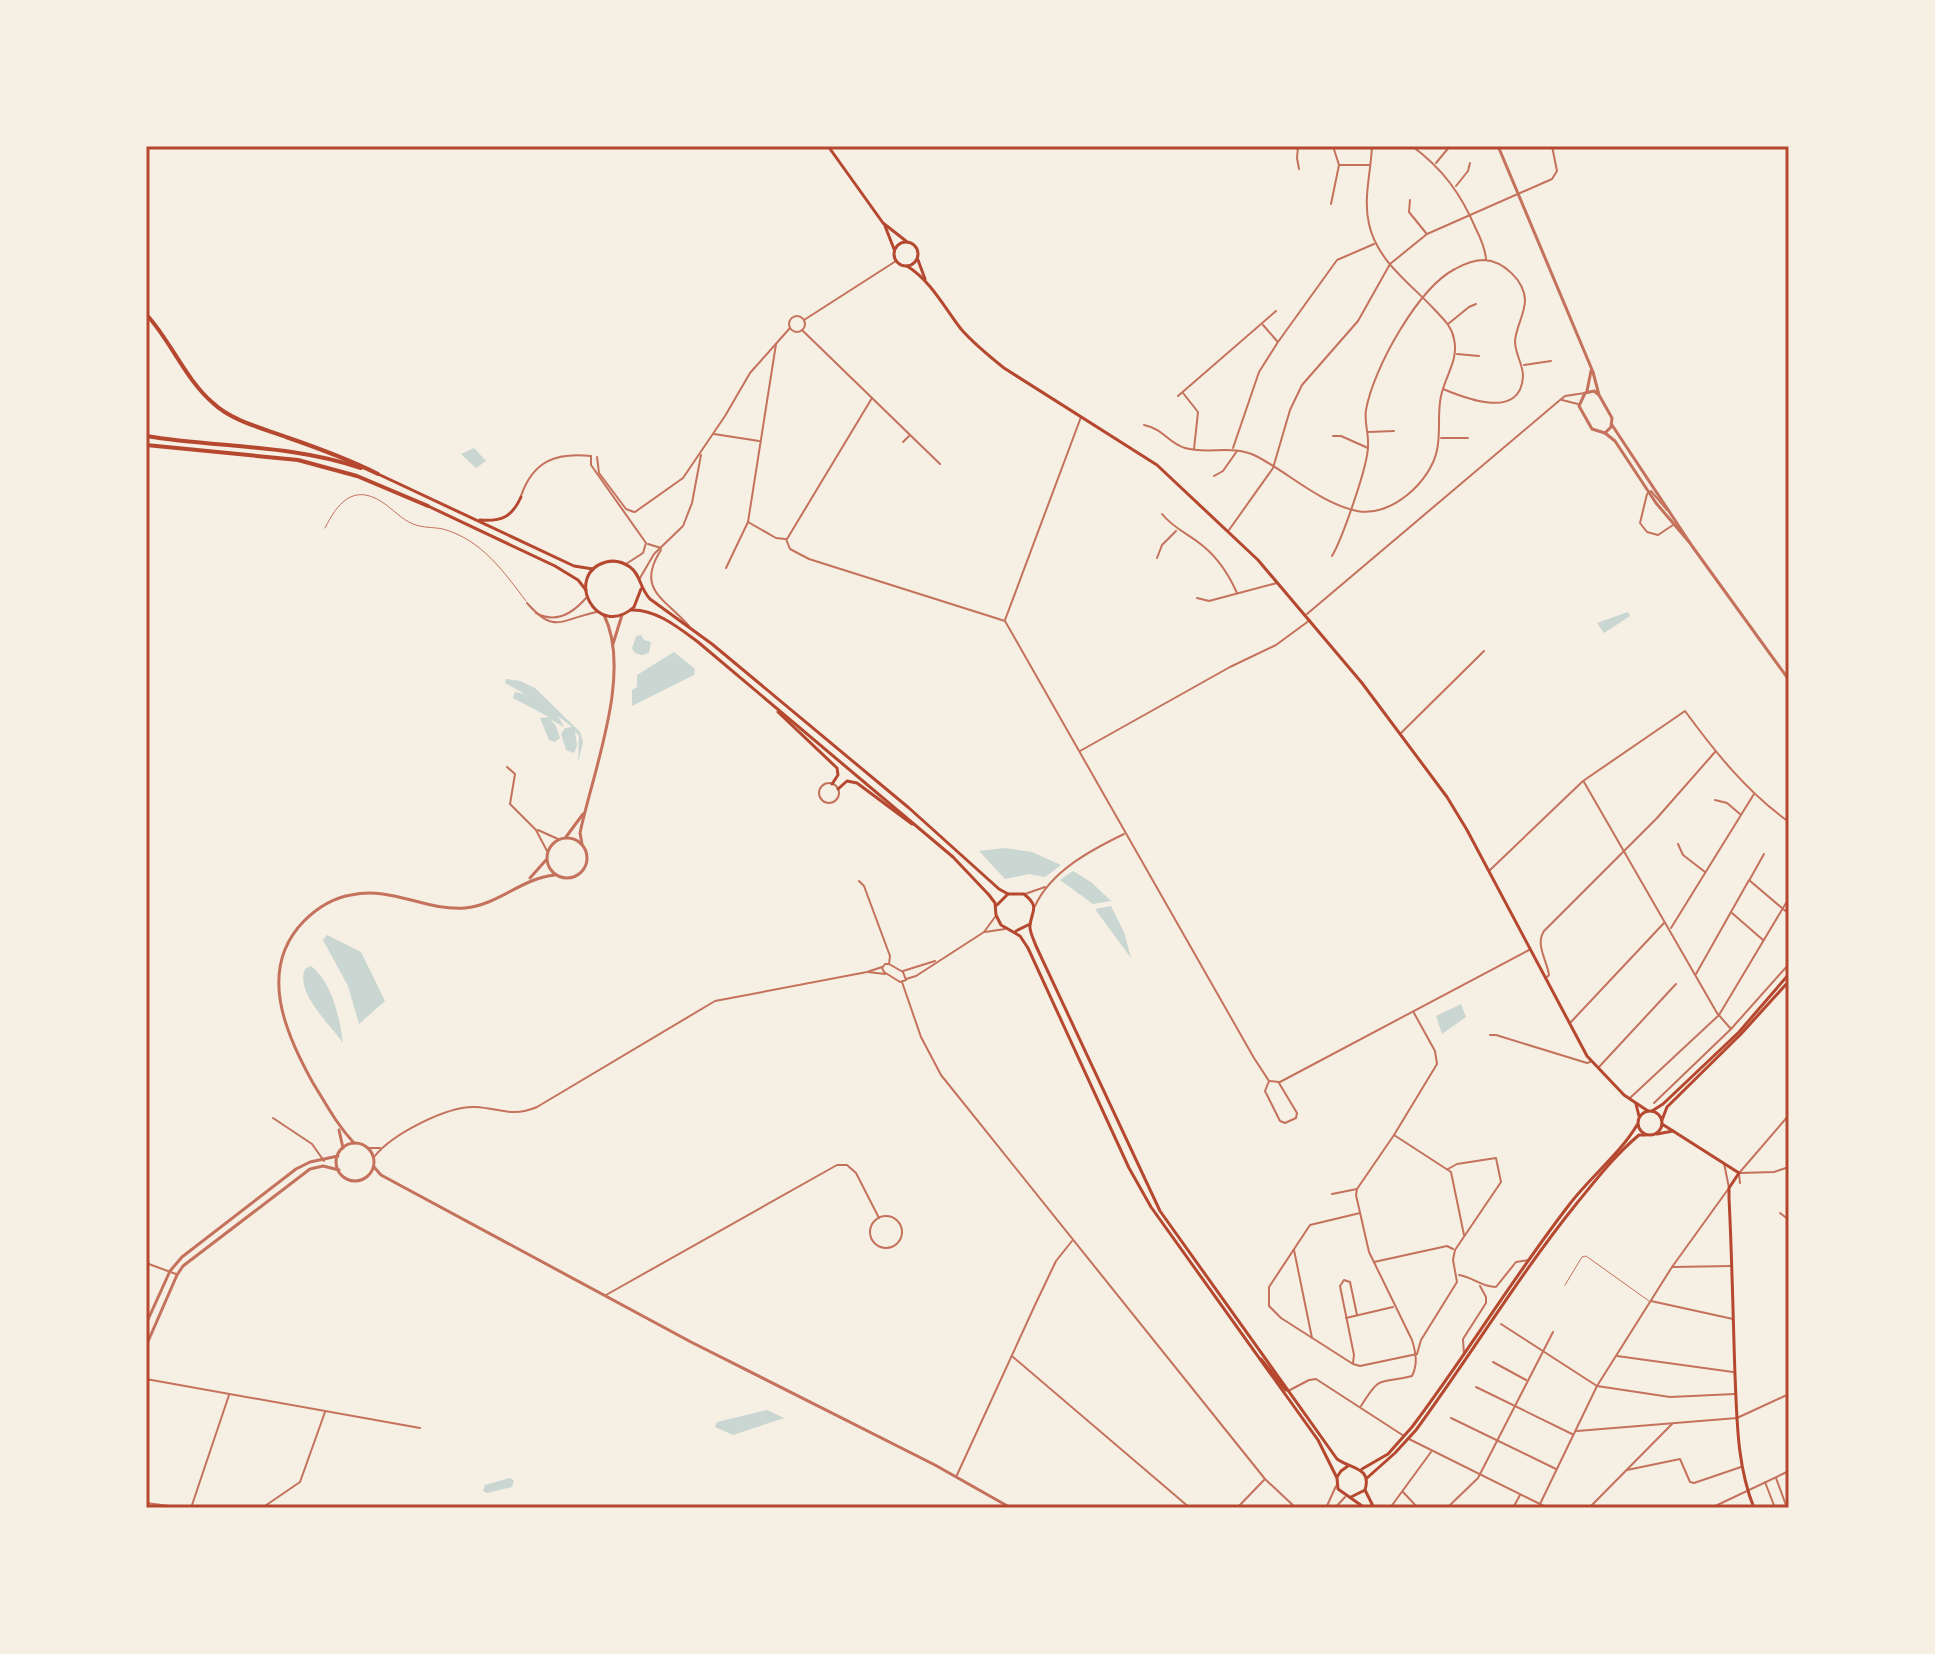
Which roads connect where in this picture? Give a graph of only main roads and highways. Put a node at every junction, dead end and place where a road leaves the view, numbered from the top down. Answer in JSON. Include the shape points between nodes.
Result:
{"nodes":[{"id":1,"x":828,"y":146,"type":"edge"},
{"id":2,"x":883,"y":223,"type":"junction"},
{"id":3,"x":906,"y":241,"type":"junction"},
{"id":4,"x":894,"y":249,"type":"junction"},
{"id":5,"x":918,"y":258,"type":"junction"},
{"id":6,"x":907,"y":266,"type":"junction"},
{"id":7,"x":927,"y":282,"type":"junction"},
{"id":8,"x":146,"y":314,"type":"edge"},
{"id":9,"x":146,"y":340,"type":"edge"},
{"id":10,"x":146,"y":358,"type":"edge"},
{"id":11,"x":146,"y":436,"type":"edge"},
{"id":12,"x":146,"y":445,"type":"edge"},
{"id":13,"x":378,"y":474,"type":"junction"},
{"id":14,"x":521,"y":497,"type":"road end"},
{"id":15,"x":428,"y":506,"type":"joint"},
{"id":16,"x":476,"y":520,"type":"junction"},
{"id":17,"x":593,"y":569,"type":"junction"},
{"id":18,"x":641,"y":589,"type":"junction"},
{"id":19,"x":586,"y":590,"type":"junction"},
{"id":20,"x":631,"y":610,"type":"junction"},
{"id":21,"x":758,"y":693,"type":"junction"},
{"id":22,"x":832,"y":784,"type":"road end"},
{"id":23,"x":838,"y":789,"type":"road end"},
{"id":24,"x":933,"y":838,"type":"junction"},
{"id":25,"x":1008,"y":894,"type":"junction"},
{"id":26,"x":996,"y":908,"type":"junction"},
{"id":27,"x":1030,"y":924,"type":"junction"},
{"id":28,"x":1014,"y":931,"type":"junction"},
{"id":29,"x":1789,"y":974,"type":"edge"},
{"id":30,"x":1789,"y":981,"type":"edge"},
{"id":31,"x":1636,"y":1104,"type":"junction"},
{"id":32,"x":1650,"y":1111,"type":"junction"},
{"id":33,"x":1639,"y":1116,"type":"junction"},
{"id":34,"x":1662,"y":1122,"type":"junction"},
{"id":35,"x":1637,"y":1125,"type":"junction"},
{"id":36,"x":1674,"y":1131,"type":"junction"},
{"id":37,"x":1657,"y":1134,"type":"junction"},
{"id":38,"x":1646,"y":1135,"type":"junction"},
{"id":39,"x":1286,"y":1392,"type":"junction"},
{"id":40,"x":1414,"y":1428,"type":"junction"},
{"id":41,"x":1400,"y":1445,"type":"junction"},
{"id":42,"x":1348,"y":1466,"type":"junction"},
{"id":43,"x":1361,"y":1469,"type":"junction"},
{"id":44,"x":1337,"y":1478,"type":"junction"},
{"id":45,"x":1367,"y":1478,"type":"junction"},
{"id":46,"x":1365,"y":1490,"type":"junction"},
{"id":47,"x":1349,"y":1496,"type":"junction"},
{"id":48,"x":1364,"y":1508,"type":"edge"},
{"id":49,"x":1374,"y":1508,"type":"edge"},
{"id":50,"x":1754,"y":1508,"type":"edge"}],
"edges":[{"from":1,"to":2,"type":"main road"},
{"from":2,"to":3,"type":"main road"},
{"from":2,"to":4,"type":"main road"},
{"from":3,"to":4,"type":"main road"},
{"from":3,"to":5,"type":"main road","via":[[916,247]]},
{"from":4,"to":6,"type":"main road","via":[[896,261]]},
{"from":5,"to":6,"type":"main road"},
{"from":5,"to":7,"type":"main road"},
{"from":6,"to":7,"type":"main road"},
{"from":7,"to":31,"type":"main road","via":[[986,353],[1178,483],[1306,615],[1447,797],[1591,1061]]},
{"from":8,"to":13,"type":"highway","via":[[220,409]]},
{"from":9,"to":10,"type":"highway"},
{"from":11,"to":13,"type":"highway","via":[[309,453]]},
{"from":12,"to":15,"type":"highway","via":[[298,460],[357,476]]},
{"from":13,"to":16,"type":"main road"},
{"from":14,"to":16,"type":"main road","via":[[505,518]]},
{"from":15,"to":19,"type":"main road","via":[[555,566]]},
{"from":16,"to":17,"type":"main road"},
{"from":17,"to":18,"type":"main road","via":[[609,561],[626,564]]},
{"from":17,"to":19,"type":"main road"},
{"from":18,"to":20,"type":"main road"},
{"from":18,"to":25,"type":"main road"},
{"from":19,"to":20,"type":"main road","via":[[604,615]]},
{"from":20,"to":21,"type":"main road","via":[[653,614],[681,630]]},
{"from":21,"to":22,"type":"main road","via":[[837,768]]},
{"from":21,"to":24,"type":"main road"},
{"from":23,"to":24,"type":"main road","via":[[847,781],[857,783]]},
{"from":24,"to":26,"type":"main road","via":[[985,889]]},
{"from":25,"to":26,"type":"main road"},
{"from":25,"to":27,"type":"main road","via":[[1024,894],[1034,907]]},
{"from":26,"to":28,"type":"main road","via":[[1005,929]]},
{"from":27,"to":28,"type":"main road"},
{"from":27,"to":39,"type":"main road","via":[[1160,1211]]},
{"from":28,"to":39,"type":"main road","via":[[1028,948],[1147,1200]]},
{"from":29,"to":32,"type":"main road","via":[[1739,1032]]},
{"from":30,"to":34,"type":"main road","via":[[1667,1107]]},
{"from":31,"to":32,"type":"main road"},
{"from":31,"to":33,"type":"main road"},
{"from":32,"to":33,"type":"main road"},
{"from":32,"to":34,"type":"main road"},
{"from":33,"to":35,"type":"main road"},
{"from":34,"to":36,"type":"main road"},
{"from":34,"to":37,"type":"main road"},
{"from":35,"to":38,"type":"main road"},
{"from":35,"to":40,"type":"main road","via":[[1569,1204]]},
{"from":36,"to":37,"type":"main road"},
{"from":36,"to":50,"type":"main road","via":[[1739,1173],[1729,1188],[1737,1418],[1741,1467]]},
{"from":37,"to":38,"type":"main road"},
{"from":38,"to":40,"type":"main road","via":[[1628,1144],[1565,1217]]},
{"from":39,"to":42,"type":"main road"},
{"from":39,"to":44,"type":"main road"},
{"from":40,"to":41,"type":"main road"},
{"from":41,"to":43,"type":"main road"},
{"from":41,"to":45,"type":"main road"},
{"from":42,"to":43,"type":"main road"},
{"from":42,"to":44,"type":"main road"},
{"from":43,"to":45,"type":"main road"},
{"from":44,"to":47,"type":"main road"},
{"from":45,"to":46,"type":"main road"},
{"from":46,"to":47,"type":"main road"},
{"from":46,"to":49,"type":"main road"},
{"from":47,"to":48,"type":"main road"}]}
